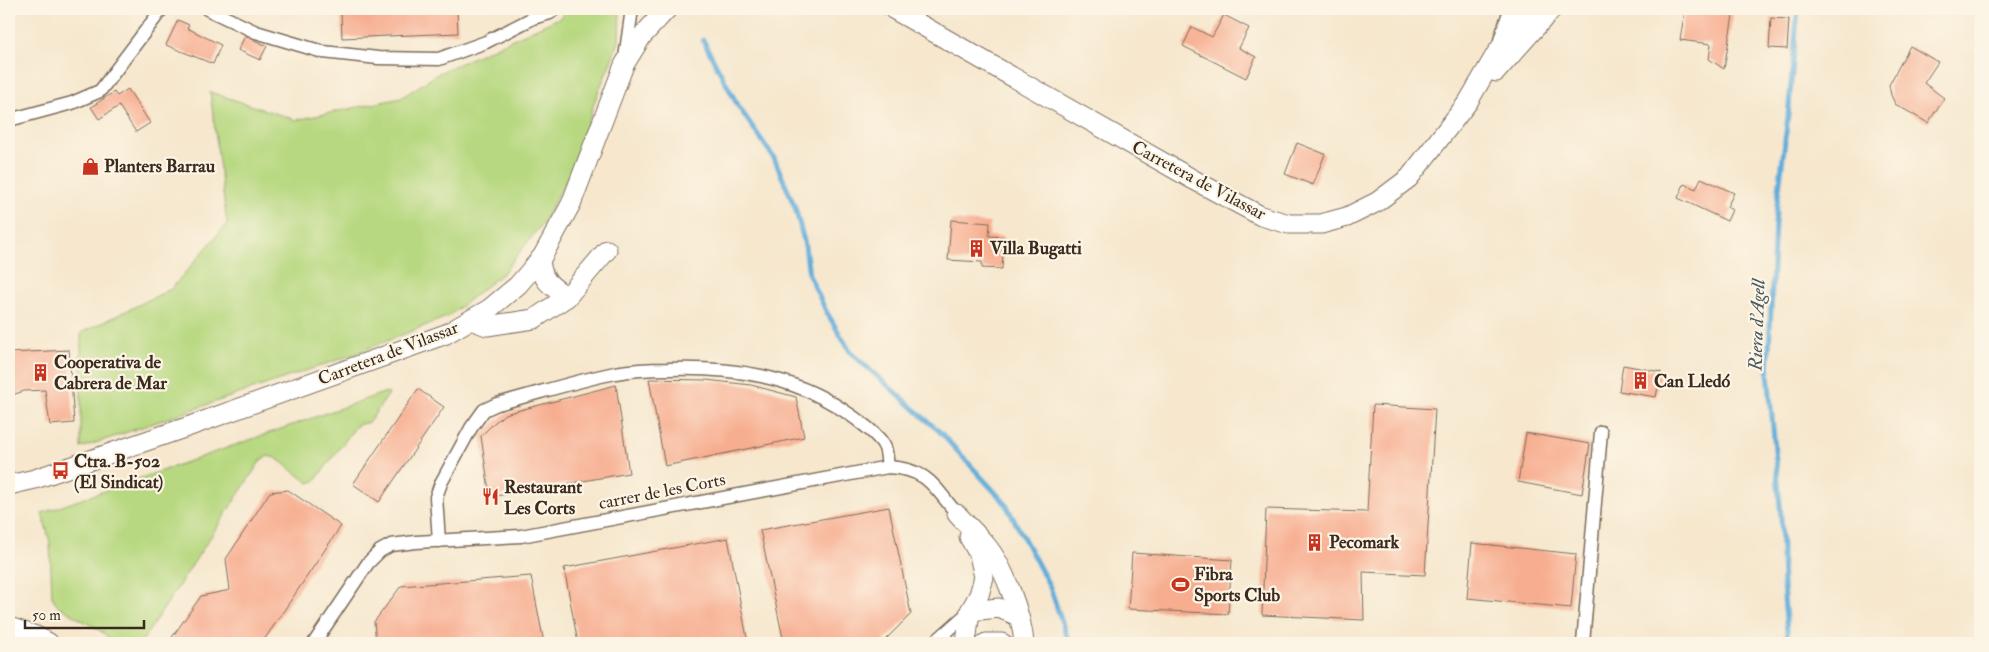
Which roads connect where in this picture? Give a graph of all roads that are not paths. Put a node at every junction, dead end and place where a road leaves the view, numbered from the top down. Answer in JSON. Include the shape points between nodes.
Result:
{"nodes":[{"id":1,"x":162,"y":9,"type":"edge"},
{"id":2,"x":207,"y":9,"type":"edge"},
{"id":3,"x":532,"y":9,"type":"edge"},
{"id":4,"x":632,"y":9,"type":"edge"},
{"id":5,"x":667,"y":9,"type":"edge"},
{"id":6,"x":893,"y":9,"type":"edge"},
{"id":7,"x":1510,"y":9,"type":"edge"},
{"id":8,"x":1530,"y":9,"type":"edge"},
{"id":9,"x":1541,"y":9,"type":"edge"},
{"id":10,"x":1552,"y":9,"type":"edge"},
{"id":11,"x":552,"y":11,"type":"edge"},
{"id":12,"x":1500,"y":59,"type":"junction"},
{"id":13,"x":624,"y":65,"type":"junction"},
{"id":14,"x":9,"y":120,"type":"edge"},
{"id":15,"x":607,"y":250,"type":"dead end"},
{"id":16,"x":540,"y":259,"type":"junction"},
{"id":17,"x":567,"y":297,"type":"junction"},
{"id":18,"x":471,"y":320,"type":"junction"},
{"id":19,"x":1601,"y":432,"type":"dead end"},
{"id":20,"x":888,"y":467,"type":"junction"},
{"id":21,"x":35,"y":479,"type":"junction"},
{"id":22,"x":9,"y":486,"type":"edge"},
{"id":23,"x":9,"y":495,"type":"edge"},
{"id":24,"x":957,"y":514,"type":"junction"},
{"id":25,"x":439,"y":541,"type":"junction"},
{"id":26,"x":970,"y":611,"type":"junction"},
{"id":27,"x":1018,"y":616,"type":"junction"},
{"id":28,"x":9,"y":627,"type":"edge"},
{"id":29,"x":9,"y":640,"type":"edge"},
{"id":30,"x":19,"y":643,"type":"edge"},
{"id":31,"x":49,"y":643,"type":"edge"},
{"id":32,"x":314,"y":643,"type":"edge"},
{"id":33,"x":934,"y":643,"type":"edge"},
{"id":34,"x":966,"y":643,"type":"edge"},
{"id":35,"x":986,"y":643,"type":"edge"},
{"id":36,"x":1002,"y":643,"type":"edge"},
{"id":37,"x":1024,"y":643,"type":"edge"},
{"id":38,"x":1584,"y":643,"type":"edge"}],
"edges":[{"from":1,"to":14,"type":"street","via":[[100,91],[72,103]]},
{"from":2,"to":11,"type":"street","via":[[256,32],[323,52],[378,58],[439,58],[486,42]]},
{"from":3,"to":11,"type":"street"},
{"from":4,"to":13,"type":"street"},
{"from":5,"to":13,"type":"street","name":"Carretera de Vilassar","via":[[642,36]]},
{"from":6,"to":12,"type":"street","name":"Carretera de Vilassar","via":[[1194,180],[1262,216],[1290,224],[1321,224],[1347,217],[1377,202],[1409,178]]},
{"from":7,"to":12,"type":"street"},
{"from":8,"to":12,"type":"street","name":"Carretera de Vilassar","via":[[1516,26]]},
{"from":9,"to":12,"type":"street"},
{"from":10,"to":12,"type":"street"},
{"from":13,"to":16,"type":"street","name":"Carretera de Vilassar","via":[[571,204]]},
{"from":15,"to":17,"type":"street"},
{"from":16,"to":17,"type":"street","via":[[541,274]]},
{"from":16,"to":18,"type":"street","name":"Carretera de Vilassar","via":[[518,285]]},
{"from":17,"to":18,"type":"street","via":[[534,319],[487,326]]},
{"from":18,"to":21,"type":"street","name":"Carretera de Vilassar","via":[[437,337]]},
{"from":19,"to":38,"type":"street"},
{"from":20,"to":24,"type":"street","name":"carrer de les Corts","via":[[918,472]]},
{"from":20,"to":25,"type":"street","name":"carrer de les Corts","via":[[521,536]]},
{"from":20,"to":25,"type":"street","via":[[885,447],[872,433],[831,402],[799,386],[735,370],[695,368],[617,372],[484,410],[471,428],[436,497]]},
{"from":21,"to":22,"type":"street"},
{"from":21,"to":23,"type":"street"},
{"from":24,"to":26,"type":"street","via":[[979,555],[984,577]]},
{"from":24,"to":27,"type":"street","via":[[988,546],[1004,576]]},
{"from":25,"to":32,"type":"street","name":"carrer de les Corts","via":[[391,545],[380,551],[368,563]]},
{"from":26,"to":27,"type":"street","via":[[999,608]]},
{"from":26,"to":33,"type":"street"},
{"from":26,"to":34,"type":"street"},
{"from":27,"to":37,"type":"street"},
{"from":28,"to":31,"type":"street"},
{"from":29,"to":30,"type":"street"},
{"from":35,"to":36,"type":"street"}]}
